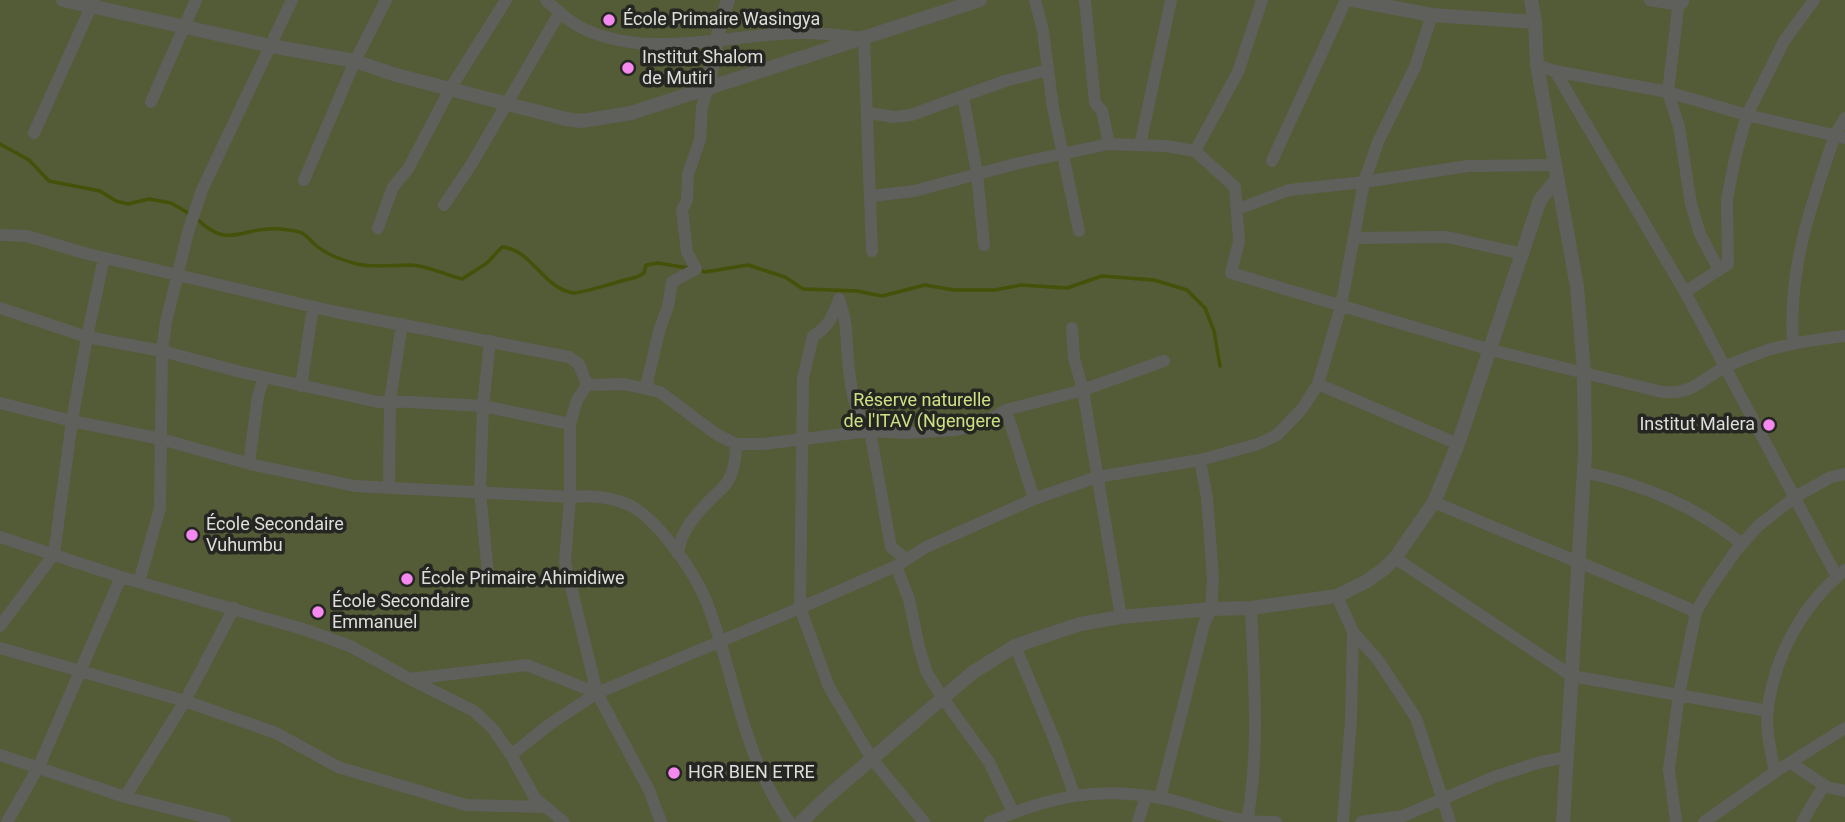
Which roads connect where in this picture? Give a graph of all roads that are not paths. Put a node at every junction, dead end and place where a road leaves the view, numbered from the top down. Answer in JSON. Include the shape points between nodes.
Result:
{"nodes":[{"id":1,"x":63,"y":0,"type":"edge"},
{"id":2,"x":196,"y":0,"type":"edge"},
{"id":3,"x":292,"y":0,"type":"edge"},
{"id":4,"x":386,"y":0,"type":"edge"},
{"id":5,"x":506,"y":0,"type":"edge"},
{"id":6,"x":546,"y":0,"type":"edge"},
{"id":7,"x":728,"y":0,"type":"edge"},
{"id":8,"x":980,"y":0,"type":"edge"},
{"id":9,"x":1035,"y":0,"type":"edge"},
{"id":10,"x":1085,"y":0,"type":"edge"},
{"id":11,"x":1171,"y":0,"type":"edge"},
{"id":12,"x":1262,"y":0,"type":"edge"},
{"id":13,"x":1346,"y":0,"type":"edge"},
{"id":14,"x":1353,"y":0,"type":"edge"},
{"id":15,"x":1531,"y":0,"type":"edge"},
{"id":16,"x":1650,"y":0,"type":"edge"},
{"id":17,"x":1814,"y":0,"type":"edge"},
{"id":18,"x":1681,"y":2,"type":"edge"},
{"id":19,"x":93,"y":4,"type":"edge"},
{"id":20,"x":1423,"y":9,"type":"edge"},
{"id":21,"x":560,"y":12,"type":"junction"},
{"id":22,"x":1535,"y":22,"type":"junction"},
{"id":23,"x":183,"y":26,"type":"junction"},
{"id":24,"x":864,"y":38,"type":"junction"},
{"id":25,"x":716,"y":41,"type":"junction"},
{"id":26,"x":271,"y":46,"type":"junction"},
{"id":27,"x":355,"y":61,"type":"junction"},
{"id":28,"x":1537,"y":65,"type":"junction"},
{"id":29,"x":1048,"y":70,"type":"junction"},
{"id":30,"x":1555,"y":71,"type":"junction"},
{"id":31,"x":708,"y":88,"type":"junction"},
{"id":32,"x":450,"y":89,"type":"junction"},
{"id":33,"x":1668,"y":92,"type":"junction"},
{"id":34,"x":962,"y":96,"type":"junction"},
{"id":35,"x":150,"y":102,"type":"dead end"},
{"id":36,"x":506,"y":104,"type":"junction"},
{"id":37,"x":868,"y":113,"type":"junction"},
{"id":38,"x":1747,"y":115,"type":"junction"},
{"id":39,"x":1845,"y":118,"type":"edge"},
{"id":40,"x":34,"y":134,"type":"dead end"},
{"id":41,"x":1840,"y":137,"type":"edge"},
{"id":42,"x":1109,"y":144,"type":"junction"},
{"id":43,"x":1140,"y":145,"type":"junction"},
{"id":44,"x":1195,"y":151,"type":"junction"},
{"id":45,"x":1063,"y":153,"type":"junction"},
{"id":46,"x":1272,"y":161,"type":"dead end"},
{"id":47,"x":1556,"y":172,"type":"junction"},
{"id":48,"x":976,"y":173,"type":"junction"},
{"id":49,"x":304,"y":180,"type":"dead end"},
{"id":50,"x":1364,"y":182,"type":"junction"},
{"id":51,"x":871,"y":195,"type":"junction"},
{"id":52,"x":444,"y":205,"type":"dead end"},
{"id":53,"x":1238,"y":209,"type":"junction"},
{"id":54,"x":379,"y":228,"type":"dead end"},
{"id":55,"x":1079,"y":231,"type":"dead end"},
{"id":56,"x":0,"y":234,"type":"edge"},
{"id":57,"x":1354,"y":238,"type":"junction"},
{"id":58,"x":985,"y":245,"type":"dead end"},
{"id":59,"x":872,"y":251,"type":"dead end"},
{"id":60,"x":1523,"y":254,"type":"junction"},
{"id":61,"x":104,"y":258,"type":"junction"},
{"id":62,"x":1719,"y":270,"type":"junction"},
{"id":63,"x":177,"y":275,"type":"junction"},
{"id":64,"x":1685,"y":292,"type":"junction"},
{"id":65,"x":1341,"y":306,"type":"junction"},
{"id":66,"x":313,"y":307,"type":"junction"},
{"id":67,"x":0,"y":308,"type":"edge"},
{"id":68,"x":402,"y":324,"type":"junction"},
{"id":69,"x":1072,"y":328,"type":"dead end"},
{"id":70,"x":1845,"y":336,"type":"edge"},
{"id":71,"x":86,"y":337,"type":"junction"},
{"id":72,"x":490,"y":341,"type":"junction"},
{"id":73,"x":1793,"y":343,"type":"junction"},
{"id":74,"x":1491,"y":350,"type":"junction"},
{"id":75,"x":162,"y":351,"type":"junction"},
{"id":76,"x":1164,"y":361,"type":"dead end"},
{"id":77,"x":1726,"y":367,"type":"junction"},
{"id":78,"x":1584,"y":372,"type":"junction"},
{"id":79,"x":264,"y":377,"type":"junction"},
{"id":80,"x":1318,"y":384,"type":"junction"},
{"id":81,"x":587,"y":385,"type":"junction"},
{"id":82,"x":301,"y":386,"type":"junction"},
{"id":83,"x":650,"y":389,"type":"junction"},
{"id":84,"x":1083,"y":390,"type":"junction"},
{"id":85,"x":390,"y":401,"type":"junction"},
{"id":86,"x":0,"y":404,"type":"edge"},
{"id":87,"x":483,"y":406,"type":"junction"},
{"id":88,"x":1006,"y":410,"type":"junction"},
{"id":89,"x":72,"y":422,"type":"junction"},
{"id":90,"x":570,"y":424,"type":"junction"},
{"id":91,"x":870,"y":431,"type":"junction"},
{"id":92,"x":161,"y":439,"type":"junction"},
{"id":93,"x":802,"y":440,"type":"junction"},
{"id":94,"x":736,"y":443,"type":"junction"},
{"id":95,"x":1458,"y":444,"type":"junction"},
{"id":96,"x":1200,"y":460,"type":"junction"},
{"id":97,"x":249,"y":463,"type":"junction"},
{"id":98,"x":1584,"y":472,"type":"junction"},
{"id":99,"x":1845,"y":474,"type":"edge"},
{"id":100,"x":1097,"y":477,"type":"junction"},
{"id":101,"x":389,"y":487,"type":"junction"},
{"id":102,"x":480,"y":492,"type":"junction"},
{"id":103,"x":570,"y":497,"type":"junction"},
{"id":104,"x":1795,"y":497,"type":"junction"},
{"id":105,"x":1034,"y":499,"type":"junction"},
{"id":106,"x":1434,"y":502,"type":"junction"},
{"id":107,"x":0,"y":537,"type":"edge"},
{"id":108,"x":1742,"y":544,"type":"junction"},
{"id":109,"x":54,"y":554,"type":"junction"},
{"id":110,"x":678,"y":554,"type":"junction"},
{"id":111,"x":1395,"y":558,"type":"junction"},
{"id":112,"x":901,"y":562,"type":"junction"},
{"id":113,"x":1579,"y":562,"type":"junction"},
{"id":114,"x":488,"y":574,"type":"dead end"},
{"id":115,"x":1841,"y":574,"type":"edge"},
{"id":116,"x":121,"y":577,"type":"junction"},
{"id":117,"x":139,"y":582,"type":"junction"},
{"id":118,"x":1337,"y":596,"type":"junction"},
{"id":119,"x":234,"y":608,"type":"junction"},
{"id":120,"x":800,"y":608,"type":"junction"},
{"id":121,"x":1251,"y":608,"type":"junction"},
{"id":122,"x":1211,"y":609,"type":"junction"},
{"id":123,"x":1696,"y":612,"type":"junction"},
{"id":124,"x":1121,"y":617,"type":"junction"},
{"id":125,"x":0,"y":626,"type":"edge"},
{"id":126,"x":1353,"y":632,"type":"junction"},
{"id":127,"x":720,"y":643,"type":"junction"},
{"id":128,"x":1015,"y":646,"type":"junction"},
{"id":129,"x":0,"y":648,"type":"edge"},
{"id":130,"x":81,"y":670,"type":"junction"},
{"id":131,"x":1572,"y":676,"type":"junction"},
{"id":132,"x":410,"y":679,"type":"junction"},
{"id":133,"x":597,"y":693,"type":"junction"},
{"id":134,"x":1679,"y":694,"type":"junction"},
{"id":135,"x":942,"y":698,"type":"junction"},
{"id":136,"x":185,"y":701,"type":"junction"},
{"id":137,"x":1768,"y":711,"type":"junction"},
{"id":138,"x":1845,"y":727,"type":"edge"},
{"id":139,"x":0,"y":755,"type":"edge"},
{"id":140,"x":511,"y":755,"type":"junction"},
{"id":141,"x":1568,"y":757,"type":"junction"},
{"id":142,"x":872,"y":759,"type":"junction"},
{"id":143,"x":1791,"y":763,"type":"junction"},
{"id":144,"x":39,"y":766,"type":"junction"},
{"id":145,"x":1775,"y":772,"type":"junction"},
{"id":146,"x":1824,"y":785,"type":"junction"},
{"id":147,"x":1845,"y":791,"type":"edge"},
{"id":148,"x":1074,"y":794,"type":"junction"},
{"id":149,"x":1146,"y":796,"type":"junction"},
{"id":150,"x":125,"y":797,"type":"junction"},
{"id":151,"x":1160,"y":797,"type":"junction"},
{"id":152,"x":1444,"y":799,"type":"junction"},
{"id":153,"x":544,"y":807,"type":"junction"},
{"id":154,"x":165,"y":808,"type":"junction"},
{"id":155,"x":1013,"y":812,"type":"junction"},
{"id":156,"x":1247,"y":821,"type":"edge"},
{"id":157,"x":7,"y":822,"type":"edge"},
{"id":158,"x":174,"y":822,"type":"edge"},
{"id":159,"x":225,"y":822,"type":"edge"},
{"id":160,"x":564,"y":822,"type":"edge"},
{"id":161,"x":661,"y":822,"type":"edge"},
{"id":162,"x":789,"y":822,"type":"edge"},
{"id":163,"x":801,"y":822,"type":"edge"},
{"id":164,"x":924,"y":822,"type":"edge"},
{"id":165,"x":989,"y":822,"type":"edge"},
{"id":166,"x":1138,"y":822,"type":"edge"},
{"id":167,"x":1276,"y":822,"type":"edge"},
{"id":168,"x":1343,"y":822,"type":"edge"},
{"id":169,"x":1360,"y":822,"type":"edge"},
{"id":170,"x":1450,"y":822,"type":"edge"},
{"id":171,"x":1563,"y":822,"type":"edge"},
{"id":172,"x":1676,"y":822,"type":"edge"},
{"id":173,"x":1704,"y":822,"type":"edge"},
{"id":174,"x":1801,"y":822,"type":"edge"}],
"edges":[{"from":1,"to":19,"type":"street"},
{"from":2,"to":23,"type":"street"},
{"from":3,"to":26,"type":"street"},
{"from":4,"to":27,"type":"street"},
{"from":5,"to":32,"type":"street"},
{"from":6,"to":21,"type":"street"},
{"from":7,"to":25,"type":"street"},
{"from":8,"to":24,"type":"street"},
{"from":9,"to":29,"type":"street"},
{"from":10,"to":42,"type":"street","via":[[1095,103],[1102,111]]},
{"from":11,"to":43,"type":"street"},
{"from":12,"to":44,"type":"street","via":[[1238,72]]},
{"from":13,"to":46,"type":"street"},
{"from":14,"to":20,"type":"street"},
{"from":15,"to":22,"type":"street"},
{"from":16,"to":18,"type":"street"},
{"from":17,"to":38,"type":"street","via":[[1784,41]]},
{"from":18,"to":33,"type":"street"},
{"from":19,"to":23,"type":"street"},
{"from":19,"to":40,"type":"street"},
{"from":20,"to":22,"type":"street"},
{"from":20,"to":50,"type":"street","via":[[1415,66]]},
{"from":21,"to":25,"type":"street","via":[[600,35],[628,41]]},
{"from":21,"to":36,"type":"street"},
{"from":22,"to":28,"type":"street"},
{"from":23,"to":26,"type":"street"},
{"from":23,"to":35,"type":"street"},
{"from":24,"to":25,"type":"street","via":[[800,33]]},
{"from":24,"to":31,"type":"street"},
{"from":24,"to":37,"type":"street"},
{"from":25,"to":31,"type":"street"},
{"from":26,"to":27,"type":"street"},
{"from":26,"to":63,"type":"street","via":[[202,190]]},
{"from":27,"to":32,"type":"street"},
{"from":27,"to":49,"type":"street"},
{"from":28,"to":30,"type":"street"},
{"from":28,"to":47,"type":"street"},
{"from":29,"to":34,"type":"street"},
{"from":29,"to":45,"type":"street"},
{"from":30,"to":33,"type":"street"},
{"from":30,"to":64,"type":"street"},
{"from":31,"to":36,"type":"street","via":[[631,113],[582,121]]},
{"from":31,"to":83,"type":"street","via":[[682,210],[687,252],[696,269],[672,282],[647,382]]},
{"from":32,"to":36,"type":"street"},
{"from":32,"to":54,"type":"street","via":[[408,169],[393,187]]},
{"from":33,"to":38,"type":"street"},
{"from":33,"to":62,"type":"street","via":[[1679,127],[1691,204]]},
{"from":34,"to":37,"type":"street","via":[[911,115]]},
{"from":34,"to":48,"type":"street"},
{"from":36,"to":52,"type":"street"},
{"from":37,"to":51,"type":"street"},
{"from":38,"to":41,"type":"street"},
{"from":38,"to":62,"type":"street","via":[[1727,199],[1728,264]]},
{"from":39,"to":41,"type":"street"},
{"from":41,"to":73,"type":"street","via":[[1798,253],[1792,296]]},
{"from":42,"to":43,"type":"street"},
{"from":42,"to":45,"type":"street"},
{"from":43,"to":44,"type":"street"},
{"from":44,"to":53,"type":"street","via":[[1235,187]]},
{"from":45,"to":48,"type":"street"},
{"from":45,"to":55,"type":"street"},
{"from":47,"to":50,"type":"street","via":[[1468,166]]},
{"from":47,"to":60,"type":"street","via":[[1540,200]]},
{"from":47,"to":78,"type":"street","via":[[1577,287]]},
{"from":48,"to":51,"type":"street","via":[[914,191]]},
{"from":48,"to":58,"type":"street"},
{"from":50,"to":53,"type":"street","via":[[1289,190]]},
{"from":50,"to":57,"type":"street"},
{"from":51,"to":59,"type":"street"},
{"from":53,"to":65,"type":"street","via":[[1239,241],[1231,273]]},
{"from":56,"to":61,"type":"street","via":[[27,236]]},
{"from":57,"to":60,"type":"street","via":[[1447,237]]},
{"from":57,"to":65,"type":"street"},
{"from":60,"to":74,"type":"street"},
{"from":61,"to":63,"type":"street"},
{"from":61,"to":71,"type":"street"},
{"from":62,"to":64,"type":"street"},
{"from":63,"to":66,"type":"street"},
{"from":63,"to":75,"type":"street"},
{"from":64,"to":77,"type":"street"},
{"from":65,"to":74,"type":"street"},
{"from":65,"to":80,"type":"street"},
{"from":66,"to":68,"type":"street"},
{"from":66,"to":82,"type":"street"},
{"from":67,"to":71,"type":"street"},
{"from":68,"to":72,"type":"street"},
{"from":68,"to":85,"type":"street"},
{"from":69,"to":84,"type":"street"},
{"from":70,"to":73,"type":"street"},
{"from":71,"to":75,"type":"street"},
{"from":71,"to":89,"type":"street"},
{"from":72,"to":81,"type":"street","via":[[569,357],[579,364]]},
{"from":72,"to":87,"type":"street"},
{"from":73,"to":77,"type":"street"},
{"from":74,"to":78,"type":"street"},
{"from":74,"to":95,"type":"street"},
{"from":75,"to":79,"type":"street"},
{"from":75,"to":92,"type":"street"},
{"from":76,"to":84,"type":"street"},
{"from":77,"to":78,"type":"street","via":[[1676,394]]},
{"from":77,"to":104,"type":"street"},
{"from":78,"to":98,"type":"street"},
{"from":79,"to":82,"type":"street"},
{"from":79,"to":97,"type":"street"},
{"from":80,"to":95,"type":"street"},
{"from":80,"to":96,"type":"street","via":[[1277,435]]},
{"from":81,"to":83,"type":"street"},
{"from":81,"to":90,"type":"street"},
{"from":82,"to":85,"type":"street"},
{"from":83,"to":94,"type":"street"},
{"from":84,"to":88,"type":"street"},
{"from":84,"to":100,"type":"street"},
{"from":85,"to":87,"type":"street"},
{"from":85,"to":101,"type":"street"},
{"from":86,"to":89,"type":"street"},
{"from":87,"to":90,"type":"street"},
{"from":87,"to":102,"type":"street"},
{"from":88,"to":91,"type":"street","via":[[957,430]]},
{"from":88,"to":105,"type":"street"},
{"from":89,"to":92,"type":"street"},
{"from":89,"to":109,"type":"street"},
{"from":90,"to":103,"type":"street"},
{"from":91,"to":93,"type":"street"},
{"from":91,"to":93,"type":"street","via":[[855,398],[839,297],[830,322],[813,336],[806,356]]},
{"from":91,"to":112,"type":"street","via":[[891,547]]},
{"from":92,"to":97,"type":"street"},
{"from":92,"to":117,"type":"street","via":[[160,508]]},
{"from":93,"to":94,"type":"street"},
{"from":93,"to":120,"type":"street"},
{"from":94,"to":110,"type":"street","via":[[727,483],[690,524],[679,542]]},
{"from":95,"to":106,"type":"street"},
{"from":96,"to":100,"type":"street"},
{"from":96,"to":122,"type":"street","via":[[1208,511]]},
{"from":97,"to":101,"type":"street","via":[[355,486]]},
{"from":98,"to":108,"type":"street","via":[[1619,479],[1683,503]]},
{"from":98,"to":113,"type":"street"},
{"from":99,"to":104,"type":"street"},
{"from":100,"to":105,"type":"street"},
{"from":100,"to":124,"type":"street"},
{"from":101,"to":102,"type":"street"},
{"from":102,"to":103,"type":"street"},
{"from":102,"to":114,"type":"street"},
{"from":103,"to":110,"type":"street","via":[[594,494],[629,505],[652,523]]},
{"from":103,"to":133,"type":"street","via":[[565,562]]},
{"from":104,"to":108,"type":"street"},
{"from":104,"to":115,"type":"street"},
{"from":105,"to":112,"type":"street"},
{"from":106,"to":111,"type":"street"},
{"from":106,"to":113,"type":"street"},
{"from":107,"to":109,"type":"street"},
{"from":108,"to":123,"type":"street"},
{"from":109,"to":116,"type":"street"},
{"from":109,"to":125,"type":"street"},
{"from":110,"to":127,"type":"street","via":[[706,601]]},
{"from":111,"to":118,"type":"street","via":[[1367,581]]},
{"from":111,"to":131,"type":"street"},
{"from":112,"to":120,"type":"street"},
{"from":112,"to":135,"type":"street","via":[[919,647]]},
{"from":113,"to":123,"type":"street"},
{"from":113,"to":131,"type":"street"},
{"from":115,"to":137,"type":"street","via":[[1807,610],[1789,640]]},
{"from":116,"to":117,"type":"street"},
{"from":116,"to":130,"type":"street"},
{"from":117,"to":119,"type":"street"},
{"from":118,"to":121,"type":"street"},
{"from":118,"to":126,"type":"street"},
{"from":119,"to":132,"type":"street","via":[[350,646]]},
{"from":119,"to":136,"type":"street"},
{"from":120,"to":127,"type":"street"},
{"from":120,"to":142,"type":"street","via":[[829,687]]},
{"from":121,"to":122,"type":"street"},
{"from":121,"to":156,"type":"street","via":[[1255,768]]},
{"from":122,"to":124,"type":"street"},
{"from":122,"to":151,"type":"street"},
{"from":123,"to":134,"type":"street"},
{"from":124,"to":128,"type":"street","via":[[1080,624]]},
{"from":126,"to":152,"type":"street","via":[[1378,660],[1416,718]]},
{"from":126,"to":168,"type":"street"},
{"from":127,"to":133,"type":"street"},
{"from":127,"to":162,"type":"street","via":[[753,751],[773,799]]},
{"from":128,"to":135,"type":"street"},
{"from":128,"to":148,"type":"street"},
{"from":129,"to":130,"type":"street"},
{"from":130,"to":136,"type":"street"},
{"from":130,"to":144,"type":"street"},
{"from":131,"to":134,"type":"street"},
{"from":131,"to":141,"type":"street"},
{"from":132,"to":133,"type":"street","via":[[527,665]]},
{"from":132,"to":140,"type":"street","via":[[474,711]]},
{"from":133,"to":140,"type":"street"},
{"from":133,"to":161,"type":"street"},
{"from":134,"to":137,"type":"street"},
{"from":134,"to":172,"type":"street","via":[[1669,769]]},
{"from":135,"to":142,"type":"street"},
{"from":135,"to":155,"type":"street","via":[[989,762]]},
{"from":136,"to":150,"type":"street"},
{"from":136,"to":153,"type":"street","via":[[276,733],[338,767],[466,805]]},
{"from":137,"to":145,"type":"street"},
{"from":138,"to":143,"type":"street"},
{"from":139,"to":144,"type":"street"},
{"from":140,"to":153,"type":"street"},
{"from":141,"to":152,"type":"street","via":[[1494,777]]},
{"from":141,"to":171,"type":"street"},
{"from":142,"to":163,"type":"street"},
{"from":142,"to":164,"type":"street"},
{"from":143,"to":145,"type":"street"},
{"from":143,"to":146,"type":"street"},
{"from":144,"to":150,"type":"street"},
{"from":144,"to":157,"type":"street"},
{"from":145,"to":173,"type":"street"},
{"from":146,"to":147,"type":"street"},
{"from":146,"to":174,"type":"street"},
{"from":148,"to":149,"type":"street"},
{"from":148,"to":155,"type":"street"},
{"from":149,"to":151,"type":"street"},
{"from":149,"to":166,"type":"street"},
{"from":150,"to":154,"type":"street"},
{"from":151,"to":156,"type":"street"},
{"from":152,"to":169,"type":"street","via":[[1403,816]]},
{"from":152,"to":170,"type":"street"},
{"from":153,"to":160,"type":"street"},
{"from":154,"to":158,"type":"street"},
{"from":154,"to":159,"type":"street"},
{"from":155,"to":165,"type":"street"},
{"from":156,"to":167,"type":"street"}]}
